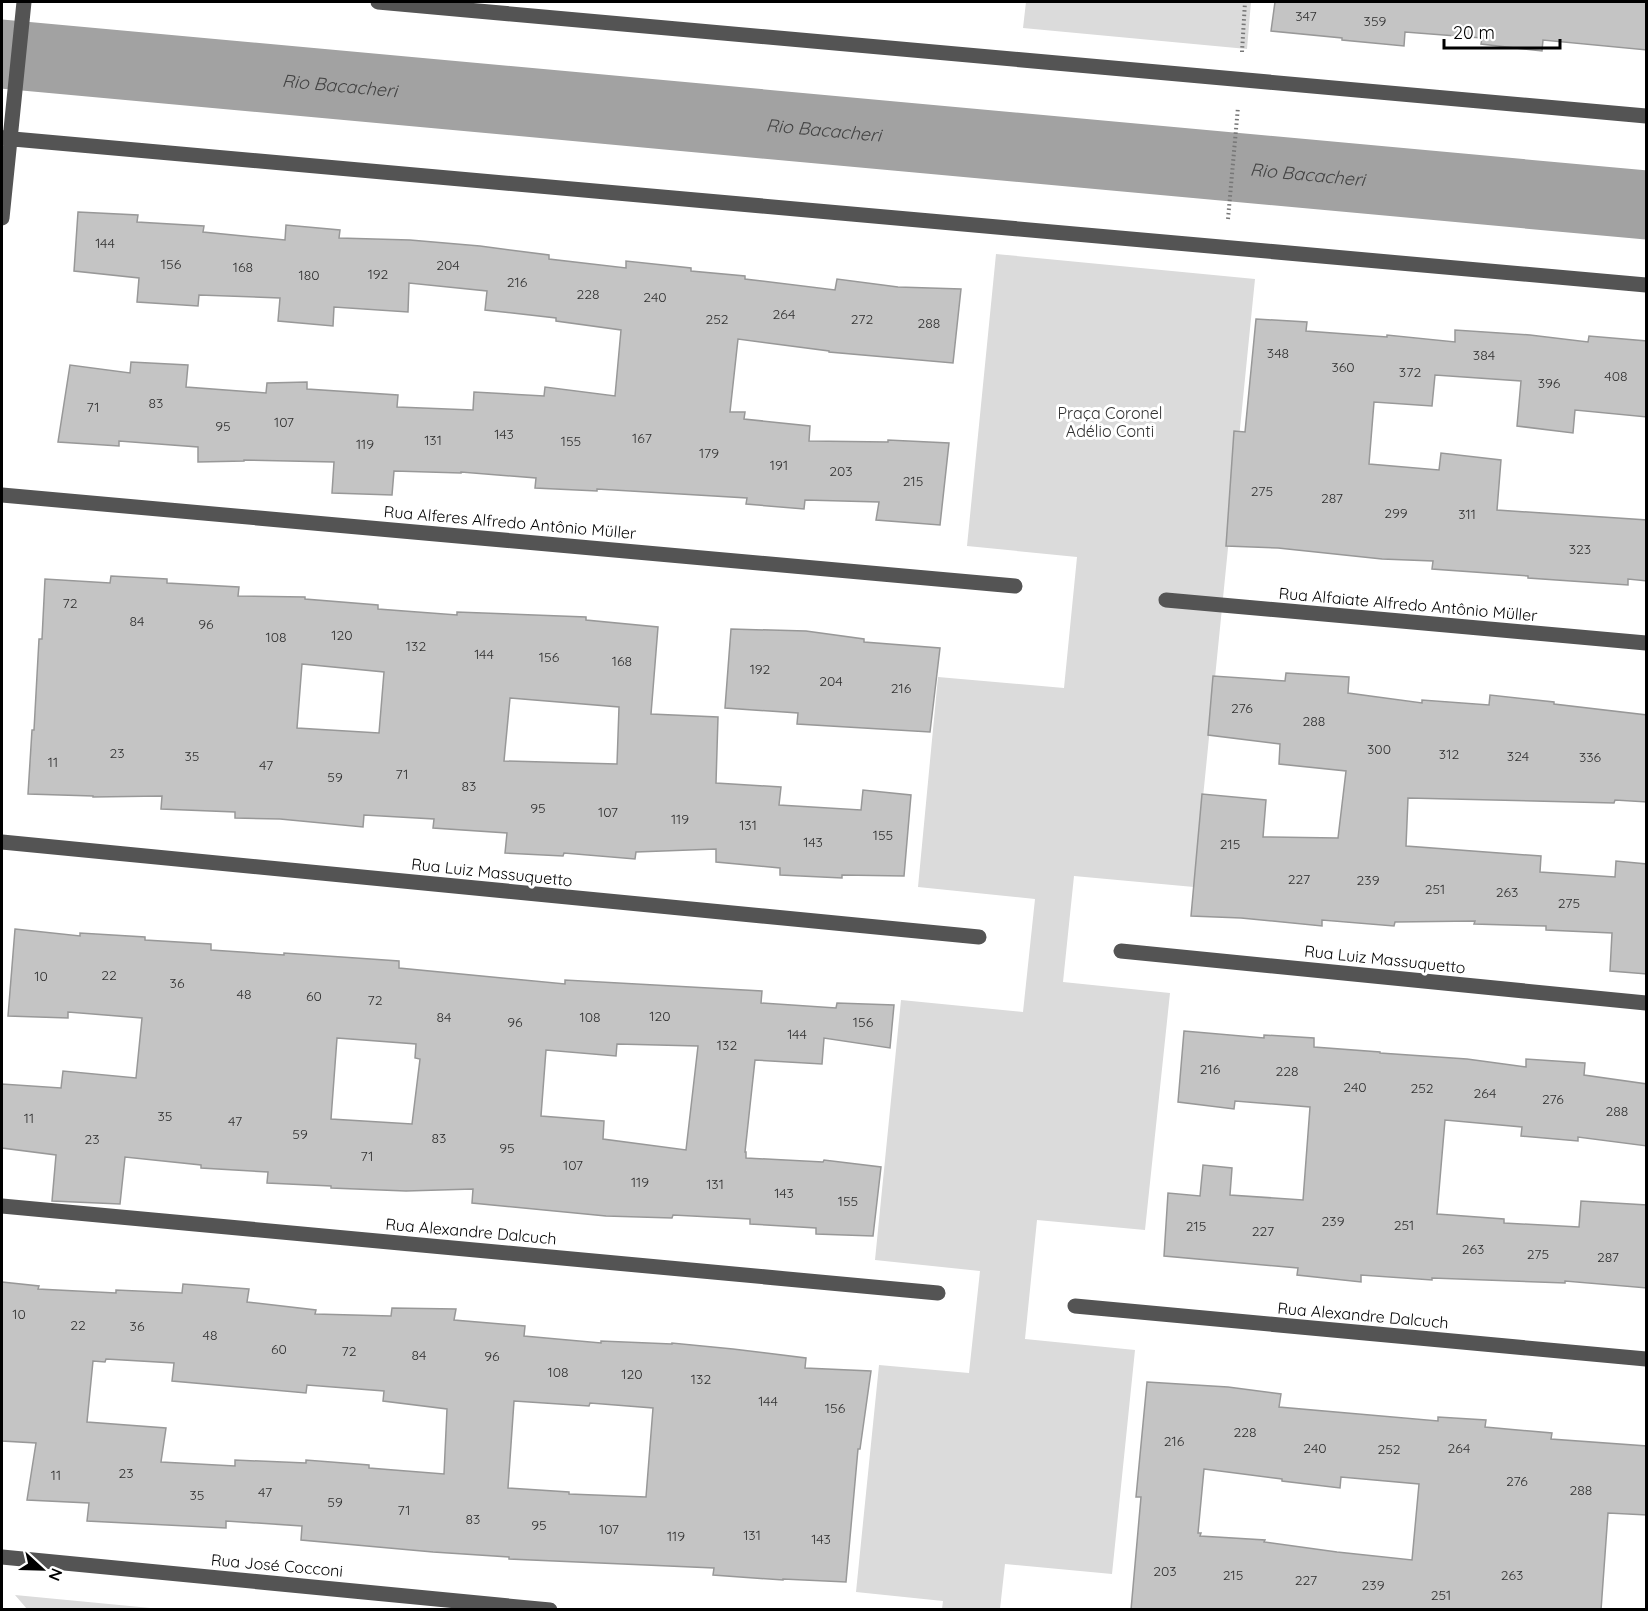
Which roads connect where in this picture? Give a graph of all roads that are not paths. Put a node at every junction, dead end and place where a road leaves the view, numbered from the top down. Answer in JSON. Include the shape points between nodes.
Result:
{"nodes":[{"id":1,"x":378,"y":2,"type":"edge"},
{"id":2,"x":24,"y":4,"type":"edge"},
{"id":3,"x":1647,"y":116,"type":"edge"},
{"id":4,"x":6,"y":138,"type":"edge"},
{"id":5,"x":2,"y":218,"type":"edge"},
{"id":6,"x":1647,"y":285,"type":"edge"},
{"id":7,"x":2,"y":495,"type":"edge"},
{"id":8,"x":1015,"y":586,"type":"dead end"},
{"id":9,"x":1166,"y":600,"type":"dead end"},
{"id":10,"x":1647,"y":643,"type":"edge"},
{"id":11,"x":2,"y":842,"type":"edge"},
{"id":12,"x":979,"y":937,"type":"dead end"},
{"id":13,"x":1120,"y":951,"type":"dead end"},
{"id":14,"x":1647,"y":1003,"type":"edge"},
{"id":15,"x":2,"y":1206,"type":"edge"},
{"id":16,"x":938,"y":1293,"type":"dead end"},
{"id":17,"x":1076,"y":1306,"type":"dead end"},
{"id":18,"x":1647,"y":1359,"type":"edge"},
{"id":19,"x":2,"y":1557,"type":"edge"},
{"id":20,"x":550,"y":1610,"type":"edge"}],
"edges":[{"from":1,"to":3,"type":"street"},
{"from":2,"to":4,"type":"street","via":[[12,116]]},
{"from":4,"to":5,"type":"street"},
{"from":4,"to":6,"type":"street"},
{"from":7,"to":8,"type":"street","name":"Rua Alferes Alfredo Antônio Müller"},
{"from":9,"to":10,"type":"street","name":"Rua Alfaiate Alfredo Antônio Müller"},
{"from":11,"to":12,"type":"street","name":"Rua Luiz Massuquetto"},
{"from":13,"to":14,"type":"street","name":"Rua Luiz Massuquetto"},
{"from":15,"to":16,"type":"street","name":"Rua Alexandre Dalcuch"},
{"from":17,"to":18,"type":"street","name":"Rua Alexandre Dalcuch"},
{"from":19,"to":20,"type":"street","name":"Rua José Cocconi"}]}
